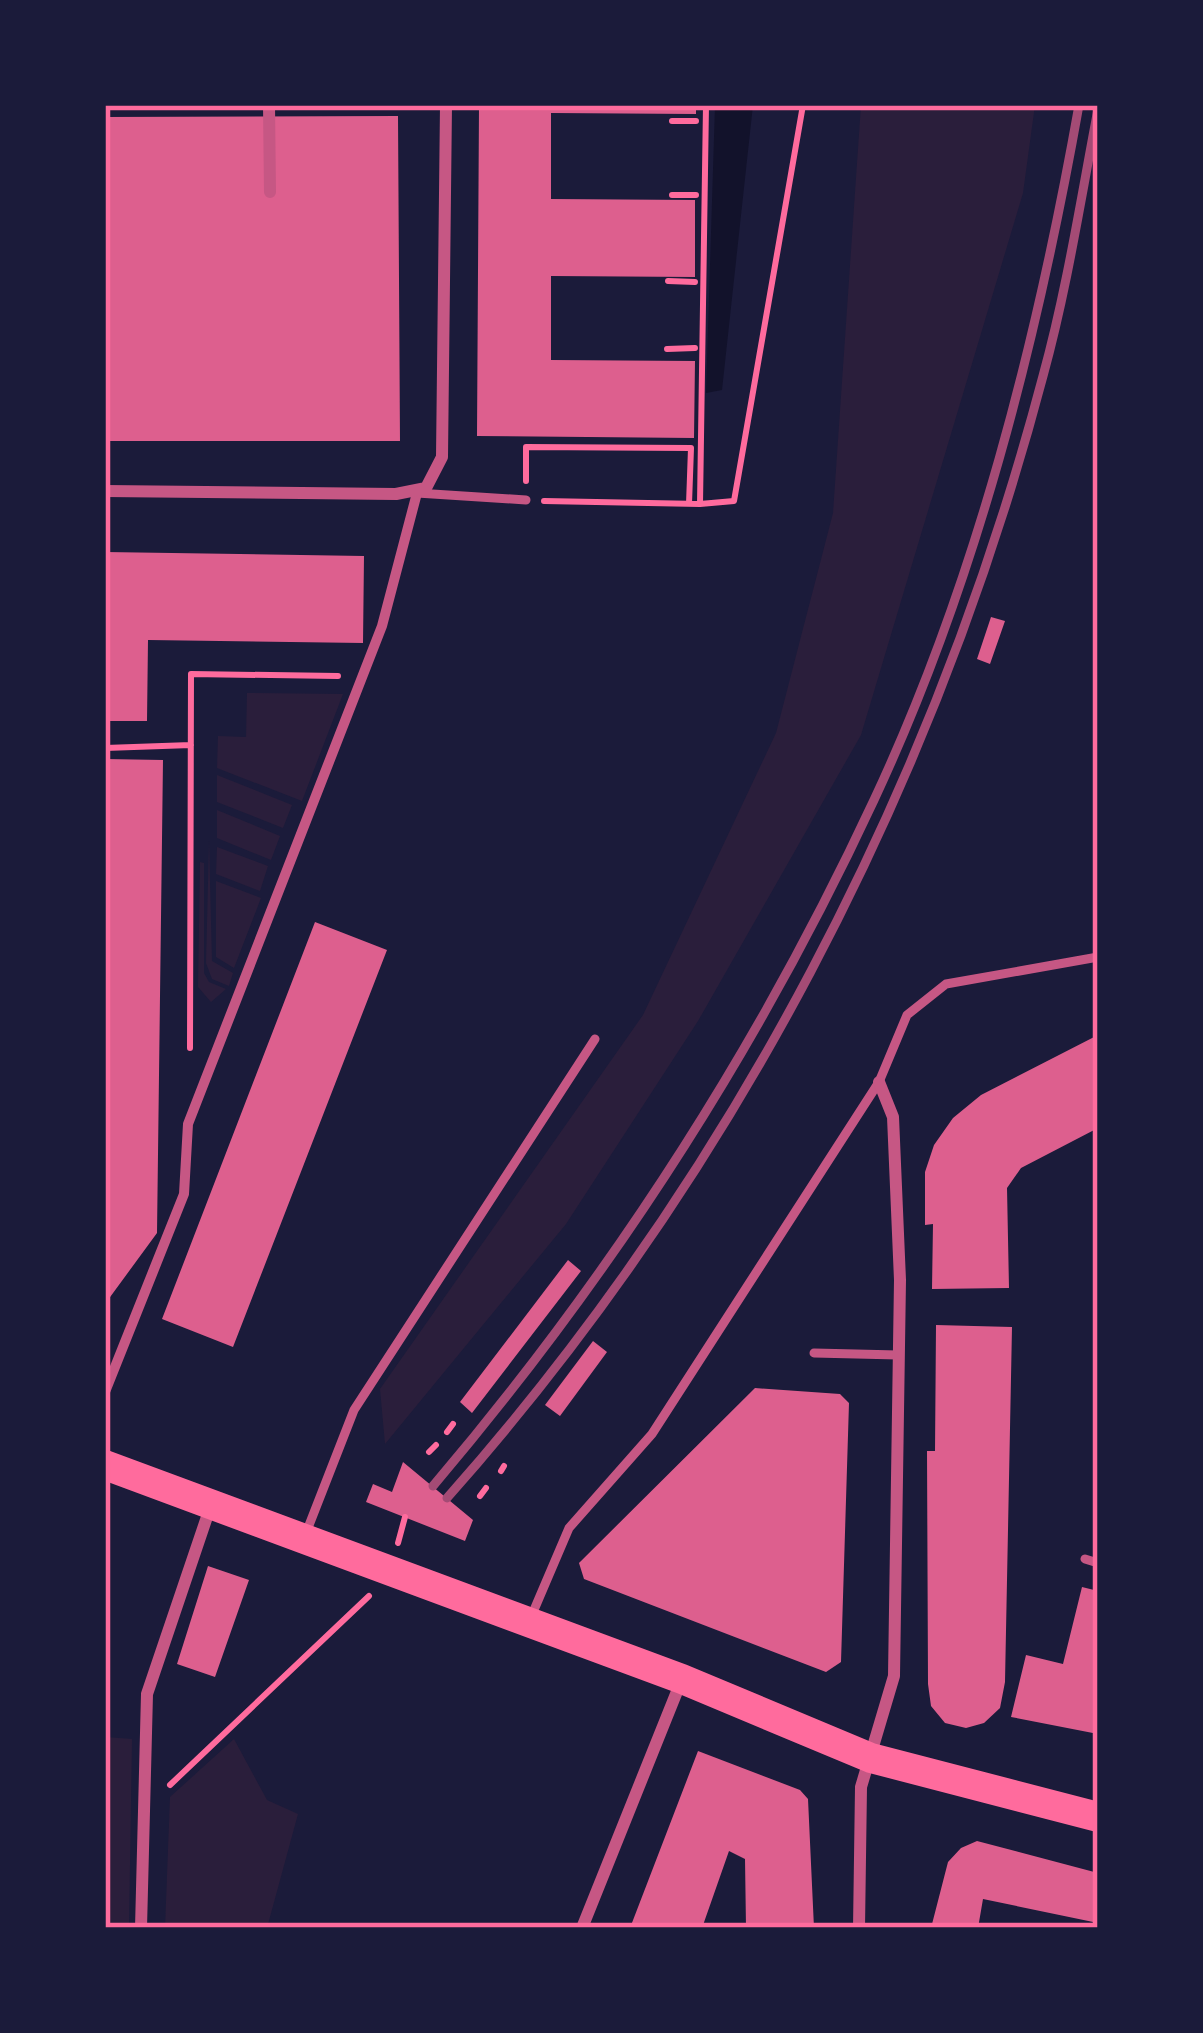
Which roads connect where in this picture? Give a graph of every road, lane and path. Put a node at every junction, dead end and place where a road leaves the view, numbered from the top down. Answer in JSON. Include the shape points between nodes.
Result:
{"nodes":[{"id":1,"x":268,"y":105,"type":"edge"},
{"id":2,"x":446,"y":105,"type":"edge"},
{"id":3,"x":706,"y":105,"type":"edge"},
{"id":4,"x":802,"y":105,"type":"edge"},
{"id":5,"x":672,"y":121,"type":"dead end"},
{"id":6,"x":696,"y":121,"type":"dead end"},
{"id":7,"x":270,"y":192,"type":"dead end"},
{"id":8,"x":672,"y":195,"type":"dead end"},
{"id":9,"x":695,"y":195,"type":"dead end"},
{"id":10,"x":668,"y":281,"type":"dead end"},
{"id":11,"x":695,"y":282,"type":"dead end"},
{"id":12,"x":695,"y":348,"type":"dead end"},
{"id":13,"x":667,"y":349,"type":"dead end"},
{"id":14,"x":105,"y":491,"type":"edge"},
{"id":15,"x":417,"y":493,"type":"junction"},
{"id":16,"x":526,"y":500,"type":"junction"},
{"id":17,"x":689,"y":504,"type":"junction"},
{"id":18,"x":700,"y":504,"type":"junction"},
{"id":19,"x":363,"y":676,"type":"junction"},
{"id":20,"x":191,"y":745,"type":"junction"},
{"id":21,"x":105,"y":748,"type":"edge"},
{"id":22,"x":1098,"y":956,"type":"edge"},
{"id":23,"x":595,"y":1039,"type":"dead end"},
{"id":24,"x":190,"y":1062,"type":"dead end"},
{"id":25,"x":879,"y":1082,"type":"junction"},
{"id":26,"x":814,"y":1354,"type":"dead end"},
{"id":27,"x":898,"y":1355,"type":"junction"},
{"id":28,"x":105,"y":1392,"type":"edge"},
{"id":29,"x":453,"y":1424,"type":"dead end"},
{"id":30,"x":447,"y":1432,"type":"dead end"},
{"id":31,"x":105,"y":1465,"type":"edge"},
{"id":32,"x":211,"y":1504,"type":"junction"},
{"id":33,"x":405,"y":1517,"type":"dead end"},
{"id":34,"x":304,"y":1538,"type":"junction"},
{"id":35,"x":1085,"y":1559,"type":"dead end"},
{"id":36,"x":1098,"y":1563,"type":"edge"},
{"id":37,"x":390,"y":1570,"type":"junction"},
{"id":38,"x":529,"y":1622,"type":"junction"},
{"id":39,"x":682,"y":1679,"type":"junction"},
{"id":40,"x":871,"y":1758,"type":"junction"},
{"id":41,"x":145,"y":1811,"type":"junction"},
{"id":42,"x":1098,"y":1816,"type":"edge"},
{"id":43,"x":141,"y":1928,"type":"edge"},
{"id":44,"x":582,"y":1928,"type":"edge"},
{"id":45,"x":859,"y":1928,"type":"edge"}],
"edges":[{"from":1,"to":7,"type":"street"},
{"from":2,"to":15,"type":"street","via":[[442,457]]},
{"from":3,"to":18,"type":"path"},
{"from":4,"to":18,"type":"path","via":[[734,501]]},
{"from":5,"to":6,"type":"path"},
{"from":8,"to":9,"type":"path"},
{"from":10,"to":11,"type":"path"},
{"from":12,"to":13,"type":"path"},
{"from":14,"to":15,"type":"street"},
{"from":15,"to":16,"type":"lane"},
{"from":15,"to":19,"type":"street"},
{"from":16,"to":17,"type":"path"},
{"from":16,"to":17,"type":"path","via":[[526,447],[692,448]]},
{"from":17,"to":18,"type":"path"},
{"from":19,"to":20,"type":"path","via":[[191,674]]},
{"from":19,"to":28,"type":"street","via":[[188,1124],[184,1194]]},
{"from":20,"to":21,"type":"path"},
{"from":20,"to":24,"type":"path"},
{"from":22,"to":25,"type":"lane","via":[[946,984],[907,1015]]},
{"from":23,"to":34,"type":"lane","via":[[354,1410]]},
{"from":25,"to":27,"type":"street","via":[[893,1117]]},
{"from":25,"to":38,"type":"lane","via":[[652,1435],[579,1514]]},
{"from":26,"to":27,"type":"lane"},
{"from":27,"to":40,"type":"street","via":[[894,1676]]},
{"from":29,"to":30,"type":"path"},
{"from":31,"to":32,"type":"main road"},
{"from":32,"to":34,"type":"main road"},
{"from":32,"to":41,"type":"street","via":[[147,1694]]},
{"from":33,"to":37,"type":"path"},
{"from":34,"to":37,"type":"main road"},
{"from":35,"to":36,"type":"lane"},
{"from":37,"to":38,"type":"main road"},
{"from":37,"to":41,"type":"path"},
{"from":38,"to":39,"type":"main road"},
{"from":39,"to":40,"type":"main road"},
{"from":39,"to":44,"type":"street"},
{"from":40,"to":42,"type":"main road"},
{"from":40,"to":45,"type":"street","via":[[857,1824]]},
{"from":41,"to":43,"type":"street"}]}
